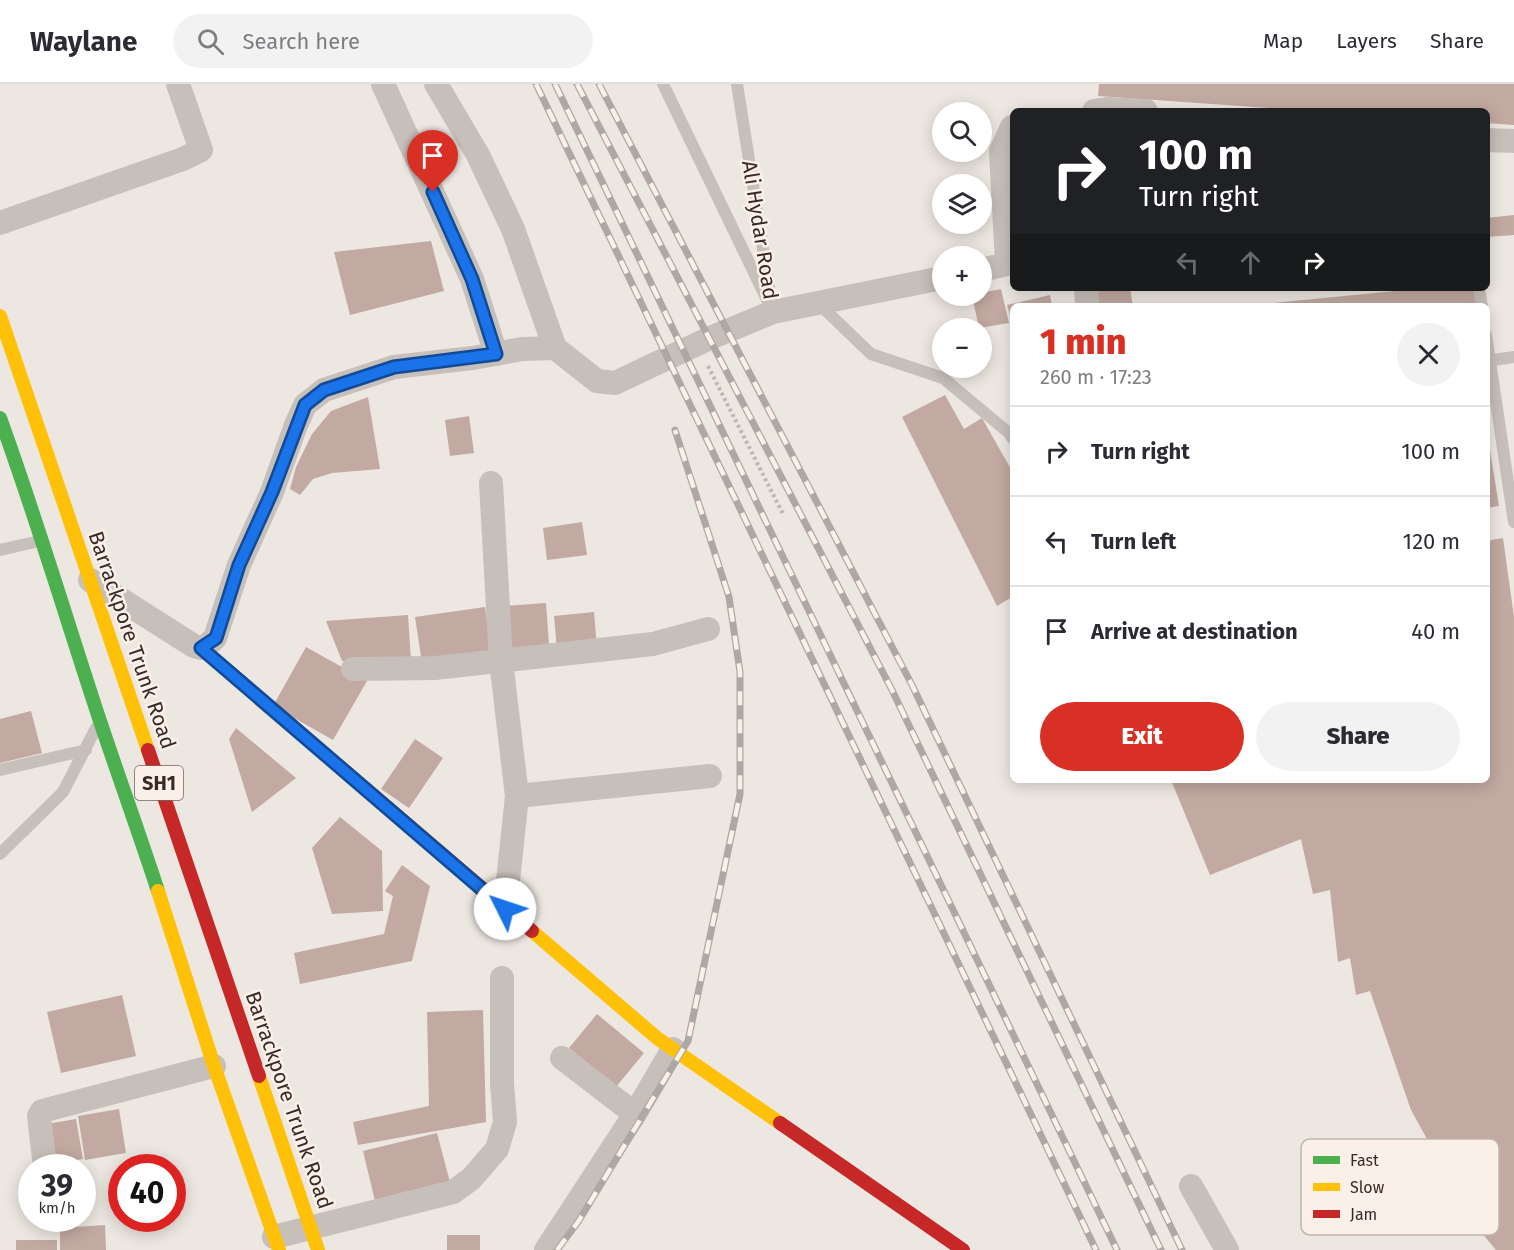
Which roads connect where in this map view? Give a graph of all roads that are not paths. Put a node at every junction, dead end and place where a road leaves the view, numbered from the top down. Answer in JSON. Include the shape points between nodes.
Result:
{"nodes":[{"id":1,"x":178,"y":84,"type":"edge"},
{"id":2,"x":383,"y":84,"type":"edge"},
{"id":3,"x":436,"y":84,"type":"edge"},
{"id":4,"x":663,"y":84,"type":"edge"},
{"id":5,"x":737,"y":84,"type":"edge"},
{"id":6,"x":1010,"y":132,"type":"edge"},
{"id":7,"x":1490,"y":140,"type":"edge"},
{"id":8,"x":1514,"y":141,"type":"edge"},
{"id":9,"x":0,"y":223,"type":"edge"},
{"id":10,"x":992,"y":267,"type":"edge"},
{"id":11,"x":932,"y":280,"type":"edge"},
{"id":12,"x":818,"y":303,"type":"junction"},
{"id":13,"x":773,"y":312,"type":"junction"},
{"id":14,"x":0,"y":316,"type":"edge"},
{"id":15,"x":555,"y":348,"type":"junction"},
{"id":16,"x":496,"y":354,"type":"junction"},
{"id":17,"x":1514,"y":357,"type":"edge"},
{"id":18,"x":1490,"y":361,"type":"edge"},
{"id":19,"x":1490,"y":373,"type":"edge"},
{"id":20,"x":0,"y":418,"type":"edge"},
{"id":21,"x":1010,"y":433,"type":"edge"},
{"id":22,"x":0,"y":468,"type":"edge"},
{"id":23,"x":19,"y":470,"type":"junction"},
{"id":24,"x":492,"y":483,"type":"dead end"},
{"id":25,"x":1514,"y":522,"type":"edge"},
{"id":26,"x":58,"y":536,"type":"junction"},
{"id":27,"x":0,"y":550,"type":"edge"},
{"id":28,"x":90,"y":580,"type":"junction"},
{"id":29,"x":708,"y":629,"type":"dead end"},
{"id":30,"x":201,"y":648,"type":"junction"},
{"id":31,"x":501,"y":661,"type":"junction"},
{"id":32,"x":353,"y":669,"type":"dead end"},
{"id":33,"x":100,"y":720,"type":"junction"},
{"id":34,"x":86,"y":750,"type":"junction"},
{"id":35,"x":0,"y":770,"type":"edge"},
{"id":36,"x":710,"y":776,"type":"dead end"},
{"id":37,"x":518,"y":795,"type":"junction"},
{"id":38,"x":0,"y":854,"type":"edge"},
{"id":39,"x":505,"y":909,"type":"junction"},
{"id":40,"x":502,"y":978,"type":"dead end"},
{"id":41,"x":673,"y":1049,"type":"junction"},
{"id":42,"x":562,"y":1058,"type":"dead end"},
{"id":43,"x":214,"y":1066,"type":"junction"},
{"id":44,"x":635,"y":1114,"type":"junction"},
{"id":45,"x":43,"y":1154,"type":"edge"},
{"id":46,"x":1191,"y":1186,"type":"dead end"},
{"id":47,"x":310,"y":1227,"type":"junction"},
{"id":48,"x":276,"y":1244,"type":"edge"},
{"id":49,"x":318,"y":1250,"type":"edge"},
{"id":50,"x":546,"y":1250,"type":"edge"},
{"id":51,"x":963,"y":1250,"type":"edge"},
{"id":52,"x":1227,"y":1250,"type":"edge"}],
"edges":[{"from":1,"to":9,"type":"street","via":[[201,150]]},
{"from":2,"to":16,"type":"street","via":[[472,279]]},
{"from":3,"to":15,"type":"street","via":[[478,155],[513,229]]},
{"from":4,"to":13,"type":"lane"},
{"from":5,"to":13,"type":"lane","name":"Ali Hydar Road"},
{"from":6,"to":10,"type":"street","via":[[1001,152],[1006,264]]},
{"from":7,"to":8,"type":"street"},
{"from":11,"to":12,"type":"street","name":"Ali Hydar Road"},
{"from":12,"to":13,"type":"street","name":"Ali Hydar Road"},
{"from":12,"to":21,"type":"lane","via":[[871,354],[943,378]]},
{"from":13,"to":15,"type":"street","via":[[615,383],[597,381]]},
{"from":14,"to":26,"type":"main road","name":"Barrackpore Trunk Road","number":"SH1"},
{"from":15,"to":16,"type":"street"},
{"from":16,"to":30,"type":"street","via":[[394,367],[324,390],[305,405],[239,565],[216,638]]},
{"from":17,"to":18,"type":"lane"},
{"from":19,"to":25,"type":"lane"},
{"from":20,"to":23,"type":"main road","name":"Barrackpore Trunk Road","number":"SH1"},
{"from":22,"to":23,"type":"main road"},
{"from":23,"to":26,"type":"main road","name":"Barrackpore Trunk Road","number":"SH1"},
{"from":24,"to":31,"type":"street"},
{"from":26,"to":27,"type":"lane"},
{"from":26,"to":28,"type":"main road","name":"Barrackpore Trunk Road","number":"SH1"},
{"from":26,"to":33,"type":"main road","name":"Barrackpore Trunk Road","number":"SH1"},
{"from":28,"to":30,"type":"street"},
{"from":28,"to":47,"type":"main road","name":"Barrackpore Trunk Road","number":"SH1"},
{"from":29,"to":31,"type":"street","via":[[652,645]]},
{"from":30,"to":39,"type":"main road"},
{"from":31,"to":32,"type":"street","via":[[435,668]]},
{"from":31,"to":37,"type":"street"},
{"from":33,"to":34,"type":"lane"},
{"from":33,"to":43,"type":"main road","name":"Barrackpore Trunk Road","number":"SH1","via":[[126,789]]},
{"from":34,"to":35,"type":"lane"},
{"from":34,"to":38,"type":"lane","via":[[63,792]]},
{"from":36,"to":37,"type":"street"},
{"from":37,"to":39,"type":"street"},
{"from":39,"to":41,"type":"main road"},
{"from":40,"to":47,"type":"street","via":[[505,1122],[497,1149],[471,1179],[453,1192]]},
{"from":41,"to":44,"type":"street"},
{"from":41,"to":51,"type":"main road"},
{"from":42,"to":44,"type":"street"},
{"from":43,"to":45,"type":"street","via":[[42,1111],[39,1116]]},
{"from":43,"to":48,"type":"main road","name":"Barrackpore Trunk Road","number":"SH1"},
{"from":44,"to":50,"type":"street"},
{"from":46,"to":52,"type":"street"},
{"from":47,"to":48,"type":"street"},
{"from":47,"to":49,"type":"main road","name":"Barrackpore Trunk Road","number":"SH1"}]}
